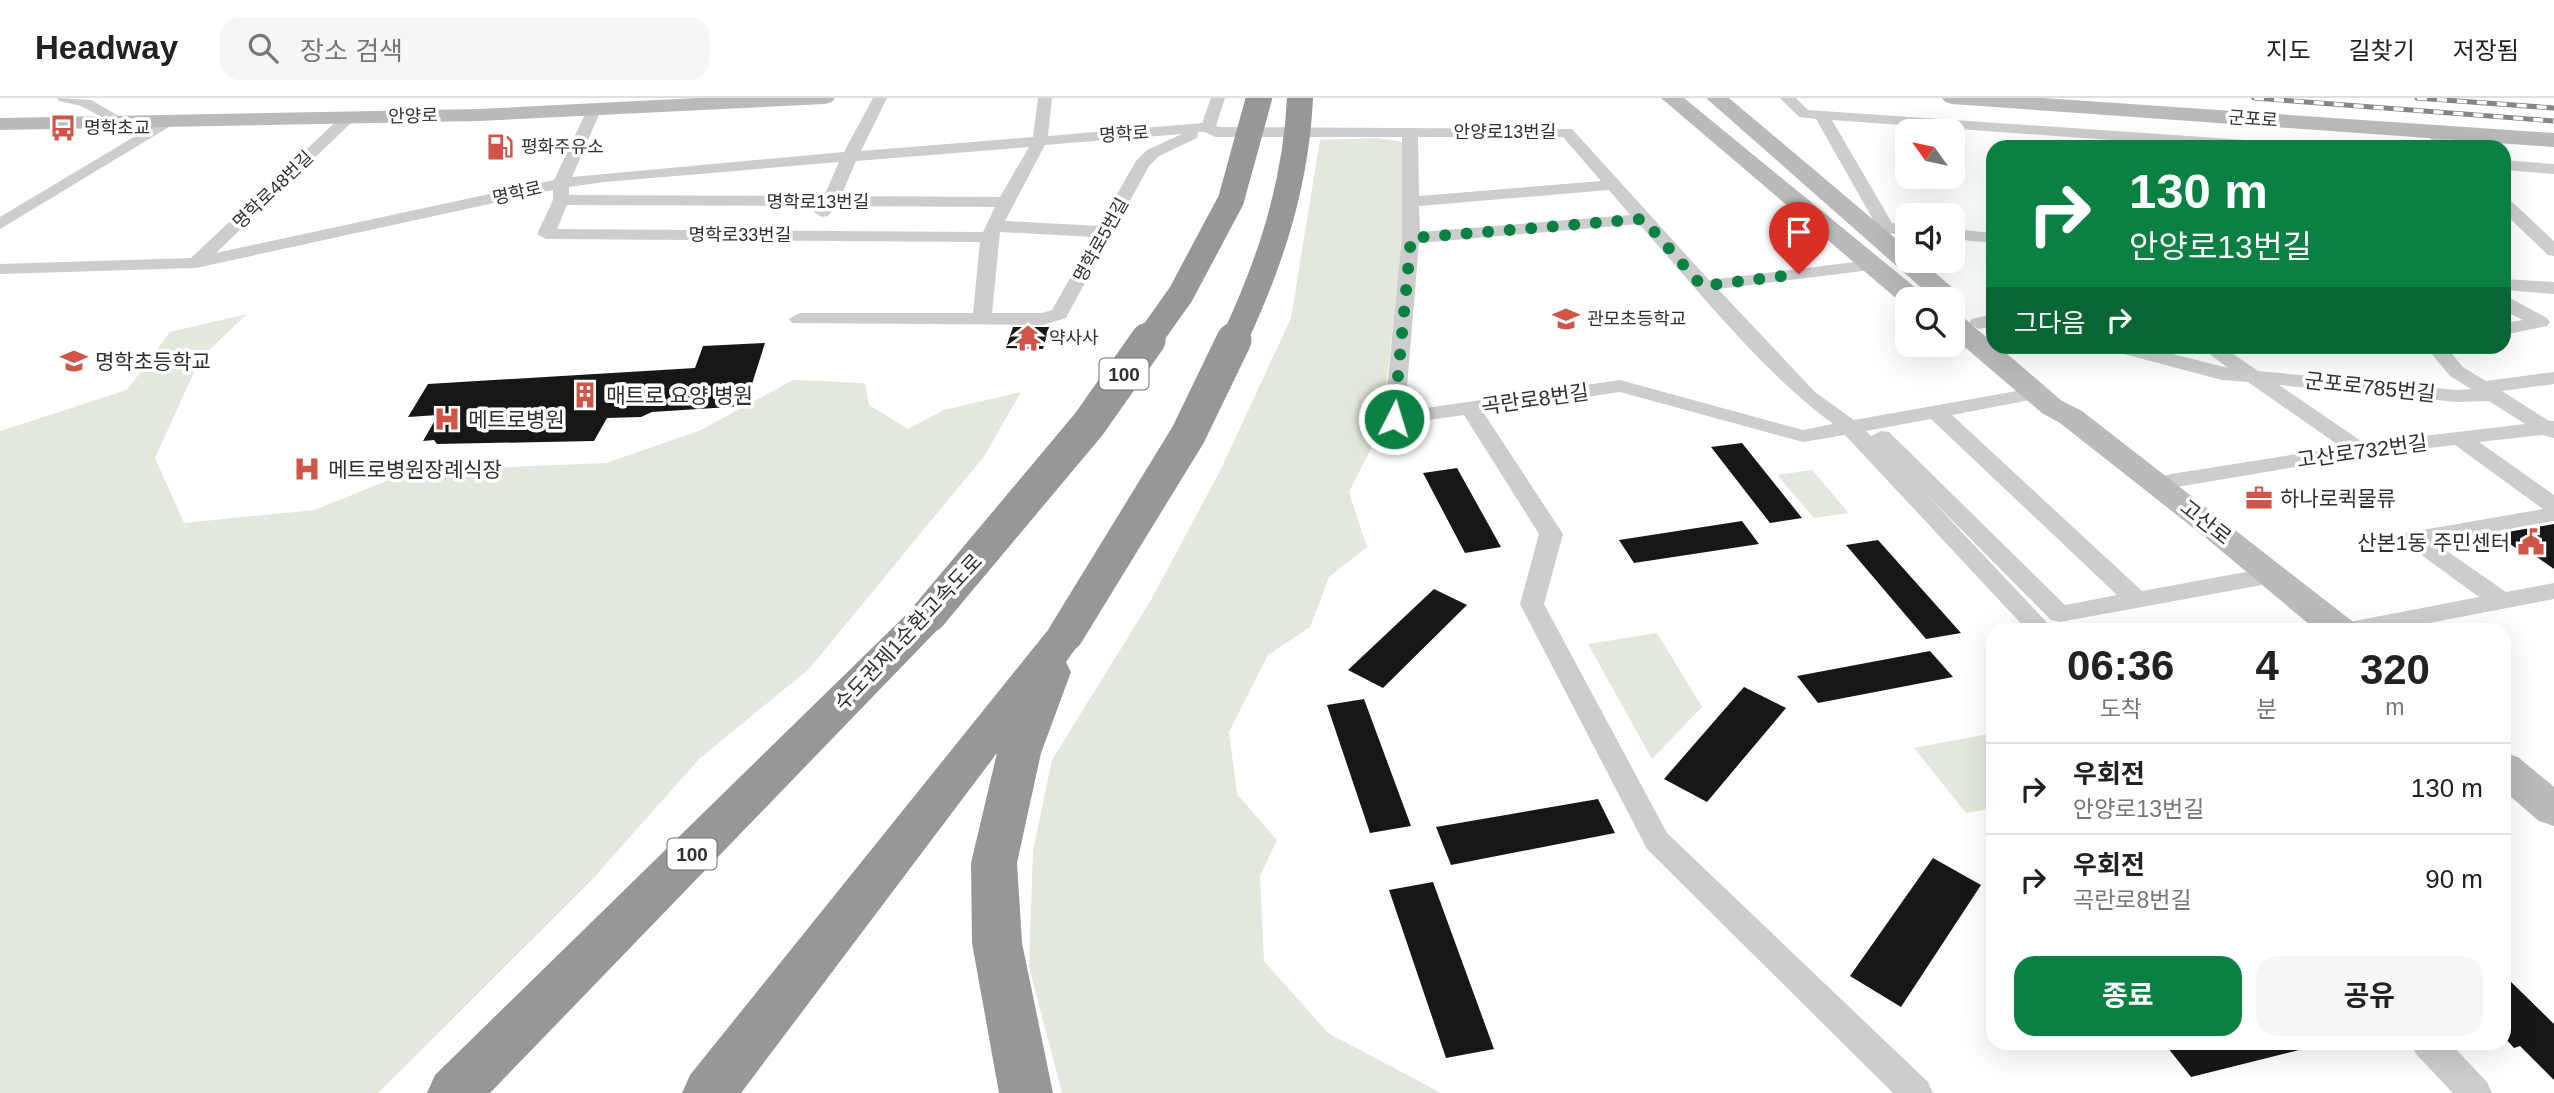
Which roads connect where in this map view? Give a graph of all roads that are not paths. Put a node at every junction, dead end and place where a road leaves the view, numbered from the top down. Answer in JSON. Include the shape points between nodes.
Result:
{"nodes":[{"id":1,"x":64,"y":98,"type":"edge"},
{"id":2,"x":825,"y":98,"type":"edge"},
{"id":3,"x":880,"y":98,"type":"edge"},
{"id":4,"x":1045,"y":98,"type":"edge"},
{"id":5,"x":1218,"y":98,"type":"edge"},
{"id":6,"x":1259,"y":98,"type":"edge"},
{"id":7,"x":1300,"y":98,"type":"edge"},
{"id":8,"x":1671,"y":98,"type":"edge"},
{"id":9,"x":1688,"y":98,"type":"edge"},
{"id":10,"x":1701,"y":98,"type":"edge"},
{"id":11,"x":1716,"y":98,"type":"edge"},
{"id":12,"x":1787,"y":98,"type":"edge"},
{"id":13,"x":1952,"y":98,"type":"edge"},
{"id":14,"x":2031,"y":104,"type":"junction"},
{"id":15,"x":594,"y":110,"type":"junction"},
{"id":16,"x":1821,"y":115,"type":"junction"},
{"id":17,"x":349,"y":117,"type":"junction"},
{"id":18,"x":2251,"y":119,"type":"junction"},
{"id":19,"x":169,"y":121,"type":"junction"},
{"id":20,"x":121,"y":122,"type":"junction"},
{"id":21,"x":0,"y":124,"type":"edge"},
{"id":22,"x":1208,"y":127,"type":"junction"},
{"id":23,"x":2047,"y":130,"type":"junction"},
{"id":24,"x":1410,"y":132,"type":"junction"},
{"id":25,"x":2439,"y":139,"type":"edge"},
{"id":26,"x":1040,"y":140,"type":"junction"},
{"id":27,"x":2052,"y":140,"type":"edge"},
{"id":28,"x":2181,"y":140,"type":"edge"},
{"id":29,"x":2269,"y":140,"type":"edge"},
{"id":30,"x":2496,"y":140,"type":"edge"},
{"id":31,"x":2511,"y":140,"type":"edge"},
{"id":32,"x":2554,"y":141,"type":"edge"},
{"id":33,"x":852,"y":156,"type":"junction"},
{"id":34,"x":2511,"y":166,"type":"edge"},
{"id":35,"x":2554,"y":169,"type":"edge"},
{"id":36,"x":1614,"y":185,"type":"junction"},
{"id":37,"x":561,"y":192,"type":"junction"},
{"id":38,"x":831,"y":202,"type":"junction"},
{"id":39,"x":1006,"y":202,"type":"junction"},
{"id":40,"x":1412,"y":202,"type":"junction"},
{"id":41,"x":2511,"y":211,"type":"edge"},
{"id":42,"x":1643,"y":219,"type":"junction"},
{"id":43,"x":0,"y":224,"type":"edge"},
{"id":44,"x":1878,"y":229,"type":"junction"},
{"id":45,"x":1895,"y":230,"type":"edge"},
{"id":46,"x":991,"y":232,"type":"junction"},
{"id":47,"x":1105,"y":232,"type":"junction"},
{"id":48,"x":805,"y":235,"type":"junction"},
{"id":49,"x":1965,"y":235,"type":"edge"},
{"id":50,"x":1986,"y":237,"type":"edge"},
{"id":51,"x":1411,"y":238,"type":"junction"},
{"id":52,"x":2554,"y":251,"type":"edge"},
{"id":53,"x":197,"y":262,"type":"junction"},
{"id":54,"x":1871,"y":265,"type":"junction"},
{"id":55,"x":0,"y":269,"type":"edge"},
{"id":56,"x":2511,"y":285,"type":"edge"},
{"id":57,"x":1702,"y":286,"type":"junction"},
{"id":58,"x":1898,"y":287,"type":"edge"},
{"id":59,"x":1911,"y":287,"type":"edge"},
{"id":60,"x":1924,"y":287,"type":"edge"},
{"id":61,"x":1938,"y":287,"type":"edge"},
{"id":62,"x":2554,"y":288,"type":"edge"},
{"id":63,"x":2511,"y":305,"type":"edge"},
{"id":64,"x":1965,"y":315,"type":"edge"},
{"id":65,"x":799,"y":319,"type":"dead end"},
{"id":66,"x":982,"y":320,"type":"junction"},
{"id":67,"x":1965,"y":321,"type":"edge"},
{"id":68,"x":2511,"y":328,"type":"edge"},
{"id":69,"x":1980,"y":332,"type":"edge"},
{"id":70,"x":1997,"y":354,"type":"edge"},
{"id":71,"x":2001,"y":354,"type":"edge"},
{"id":72,"x":2005,"y":354,"type":"edge"},
{"id":73,"x":2017,"y":354,"type":"edge"},
{"id":74,"x":2146,"y":354,"type":"edge"},
{"id":75,"x":2219,"y":354,"type":"edge"},
{"id":76,"x":2441,"y":354,"type":"edge"},
{"id":77,"x":2246,"y":374,"type":"junction"},
{"id":78,"x":2554,"y":378,"type":"edge"},
{"id":79,"x":2488,"y":392,"type":"junction"},
{"id":80,"x":2028,"y":395,"type":"junction"},
{"id":81,"x":1470,"y":408,"type":"junction"},
{"id":82,"x":1935,"y":411,"type":"junction"},
{"id":83,"x":2071,"y":417,"type":"junction"},
{"id":84,"x":1859,"y":425,"type":"junction"},
{"id":85,"x":2552,"y":429,"type":"edge"},
{"id":86,"x":2459,"y":438,"type":"junction"},
{"id":87,"x":2360,"y":450,"type":"junction"},
{"id":88,"x":2171,"y":481,"type":"junction"},
{"id":89,"x":2554,"y":506,"type":"edge"},
{"id":90,"x":2554,"y":514,"type":"edge"},
{"id":91,"x":2218,"y":531,"type":"junction"},
{"id":92,"x":2273,"y":575,"type":"junction"},
{"id":93,"x":2554,"y":591,"type":"edge"},
{"id":94,"x":2137,"y":600,"type":"junction"},
{"id":95,"x":2500,"y":600,"type":"junction"},
{"id":96,"x":2036,"y":623,"type":"edge"},
{"id":97,"x":2331,"y":623,"type":"edge"},
{"id":98,"x":2384,"y":623,"type":"edge"},
{"id":99,"x":1066,"y":634,"type":"junction"},
{"id":100,"x":2511,"y":774,"type":"edge"},
{"id":101,"x":2554,"y":810,"type":"edge"},
{"id":102,"x":2434,"y":1050,"type":"edge"},
{"id":103,"x":454,"y":1093,"type":"edge"},
{"id":104,"x":709,"y":1093,"type":"edge"},
{"id":105,"x":1026,"y":1093,"type":"edge"},
{"id":106,"x":1916,"y":1093,"type":"edge"},
{"id":107,"x":2474,"y":1093,"type":"edge"}],
"edges":[{"from":1,"to":20,"type":"street","via":[[86,103]]},
{"from":2,"to":15,"type":"street","name":"안양로"},
{"from":3,"to":33,"type":"street"},
{"from":4,"to":26,"type":"street"},
{"from":5,"to":22,"type":"street"},
{"from":6,"to":103,"type":"highway","name":"수도권제1순환고속도로","number":"100","bridge":true,"via":[[1231,200],[1181,294],[1089,424],[929,615]]},
{"from":7,"to":99,"type":"highway","bridge":true,"via":[[1298,142],[1283,215],[1258,289],[1188,435]]},
{"from":8,"to":54,"type":"street"},
{"from":9,"to":59,"type":"street"},
{"from":10,"to":60,"type":"street"},
{"from":11,"to":44,"type":"street"},
{"from":12,"to":16,"type":"street","via":[[1804,114]]},
{"from":13,"to":14,"type":"street","name":"군포로"},
{"from":14,"to":18,"type":"street","name":"군포로"},
{"from":14,"to":23,"type":"street"},
{"from":15,"to":17,"type":"street","name":"안양로"},
{"from":15,"to":37,"type":"street"},
{"from":16,"to":23,"type":"street"},
{"from":16,"to":44,"type":"street"},
{"from":17,"to":19,"type":"street","name":"안양로"},
{"from":17,"to":53,"type":"street","name":"명학로48번길"},
{"from":18,"to":25,"type":"street","name":"군포로"},
{"from":18,"to":29,"type":"street"},
{"from":19,"to":20,"type":"street","name":"안양로"},
{"from":19,"to":43,"type":"street"},
{"from":20,"to":21,"type":"street","name":"안양로"},
{"from":22,"to":24,"type":"street","name":"안양로13번길","via":[[1215,132]]},
{"from":22,"to":26,"type":"street","name":"명학로"},
{"from":22,"to":47,"type":"street","name":"명학로5번길","via":[[1153,153],[1142,164]]},
{"from":23,"to":27,"type":"street"},
{"from":23,"to":28,"type":"street"},
{"from":24,"to":36,"type":"street","name":"안양로13번길","via":[[1567,132]]},
{"from":24,"to":40,"type":"street"},
{"from":25,"to":30,"type":"street","name":"군포로"},
{"from":26,"to":33,"type":"street","name":"명학로"},
{"from":26,"to":39,"type":"street"},
{"from":31,"to":32,"type":"street","name":"군포로"},
{"from":33,"to":37,"type":"street","name":"명학로"},
{"from":33,"to":38,"type":"street"},
{"from":34,"to":35,"type":"street"},
{"from":36,"to":40,"type":"street"},
{"from":36,"to":42,"type":"street","name":"안양로13번길"},
{"from":37,"to":38,"type":"street","name":"명학로13번길"},
{"from":37,"to":48,"type":"street","name":"명학로33번길","via":[[546,234]]},
{"from":37,"to":53,"type":"street","name":"명학로"},
{"from":38,"to":39,"type":"street","name":"명학로13번길"},
{"from":38,"to":48,"type":"street"},
{"from":39,"to":46,"type":"street"},
{"from":40,"to":51,"type":"street"},
{"from":41,"to":52,"type":"street"},
{"from":42,"to":51,"type":"street"},
{"from":42,"to":57,"type":"street"},
{"from":44,"to":45,"type":"street"},
{"from":44,"to":61,"type":"street"},
{"from":46,"to":47,"type":"street","name":"명학로33번길"},
{"from":46,"to":48,"type":"street","name":"명학로33번길"},
{"from":46,"to":66,"type":"street"},
{"from":47,"to":66,"type":"street","name":"명학로5번길","via":[[1059,314],[1043,320]]},
{"from":49,"to":50,"type":"street"},
{"from":51,"to":81,"type":"street","name":"곡란로8번길","via":[[1394,419]]},
{"from":53,"to":55,"type":"street","name":"명학로"},
{"from":54,"to":57,"type":"street"},
{"from":54,"to":58,"type":"street"},
{"from":56,"to":62,"type":"street"},
{"from":57,"to":84,"type":"street","via":[[1808,396]]},
{"from":63,"to":68,"type":"street","via":[[2540,322]]},
{"from":64,"to":69,"type":"street"},
{"from":65,"to":66,"type":"street","name":"명학로5번길"},
{"from":67,"to":69,"type":"street"},
{"from":70,"to":80,"type":"street"},
{"from":71,"to":83,"type":"street","via":[[2052,407]]},
{"from":72,"to":83,"type":"street"},
{"from":73,"to":88,"type":"street"},
{"from":74,"to":77,"type":"street","via":[[2222,374]]},
{"from":75,"to":77,"type":"street","name":"군포로785번길"},
{"from":76,"to":79,"type":"street","via":[[2457,372]]},
{"from":77,"to":79,"type":"street","name":"군포로785번길","via":[[2457,396]]},
{"from":77,"to":87,"type":"street","name":"군포로785번길"},
{"from":78,"to":79,"type":"street","name":"군포로785번길"},
{"from":79,"to":85,"type":"street"},
{"from":80,"to":82,"type":"street","name":"곡란로8번길"},
{"from":80,"to":91,"type":"street","via":[[2144,493]]},
{"from":81,"to":84,"type":"street","name":"곡란로8번길","via":[[1620,386],[1803,436]]},
{"from":81,"to":106,"type":"street","via":[[1552,534],[1532,604],[1657,841]]},
{"from":82,"to":84,"type":"street","name":"곡란로8번길"},
{"from":82,"to":94,"type":"street"},
{"from":83,"to":91,"type":"street","name":"고산로"},
{"from":84,"to":94,"type":"street","via":[[2060,614]]},
{"from":84,"to":96,"type":"street"},
{"from":85,"to":86,"type":"street","name":"고산로732번길"},
{"from":86,"to":87,"type":"street","name":"고산로732번길"},
{"from":86,"to":89,"type":"street"},
{"from":87,"to":88,"type":"street","name":"고산로732번길"},
{"from":88,"to":91,"type":"street"},
{"from":90,"to":95,"type":"street","via":[[2413,538]]},
{"from":91,"to":92,"type":"street","name":"고산로"},
{"from":92,"to":94,"type":"street"},
{"from":92,"to":97,"type":"street","name":"고산로"},
{"from":93,"to":95,"type":"street"},
{"from":95,"to":98,"type":"street"},
{"from":99,"to":104,"type":"highway"},
{"from":99,"to":105,"type":"highway","via":[[1019,754],[994,863],[997,943]]},
{"from":100,"to":101,"type":"street"},
{"from":102,"to":107,"type":"street"}]}
